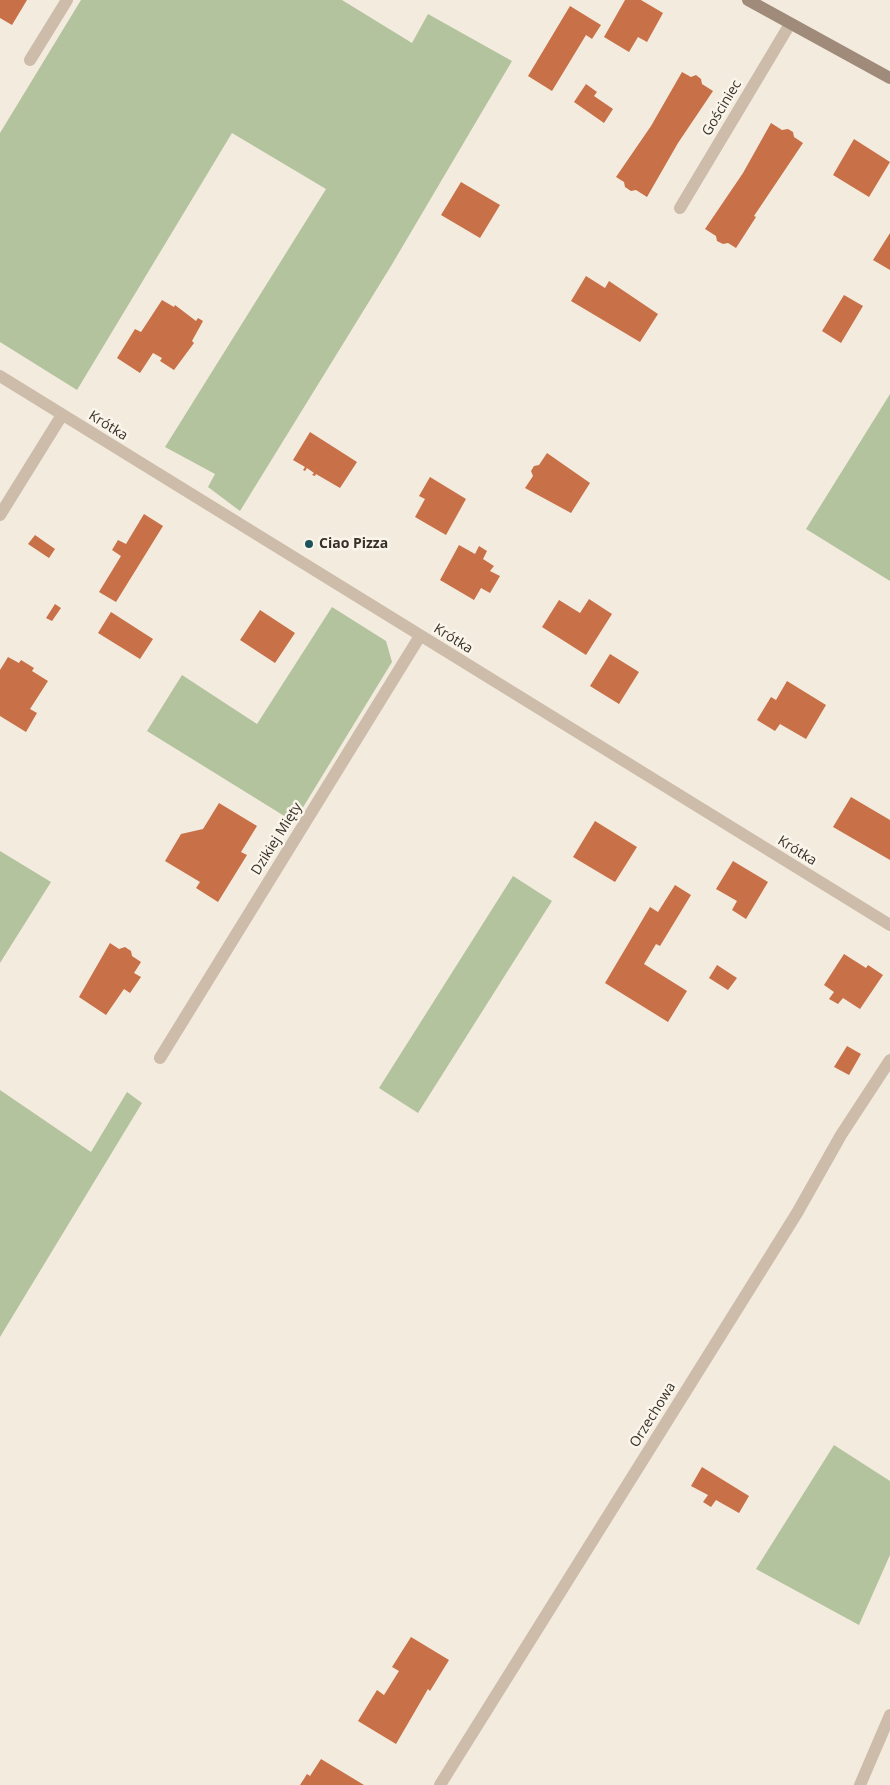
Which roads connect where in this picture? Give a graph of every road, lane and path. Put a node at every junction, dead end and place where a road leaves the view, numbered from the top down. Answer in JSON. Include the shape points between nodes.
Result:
{"nodes":[{"id":1,"x":66,"y":0,"type":"edge"},
{"id":2,"x":748,"y":0,"type":"edge"},
{"id":3,"x":790,"y":24,"type":"junction"},
{"id":4,"x":30,"y":60,"type":"dead end"},
{"id":5,"x":890,"y":78,"type":"edge"},
{"id":6,"x":680,"y":208,"type":"dead end"},
{"id":7,"x":0,"y":376,"type":"edge"},
{"id":8,"x":62,"y":415,"type":"junction"},
{"id":9,"x":0,"y":516,"type":"edge"},
{"id":10,"x":420,"y":636,"type":"junction"},
{"id":11,"x":890,"y":926,"type":"edge"},
{"id":12,"x":160,"y":1058,"type":"dead end"},
{"id":13,"x":890,"y":1060,"type":"edge"},
{"id":14,"x":890,"y":1715,"type":"edge"},
{"id":15,"x":440,"y":1785,"type":"edge"},
{"id":16,"x":860,"y":1785,"type":"edge"}],
"edges":[{"from":1,"to":4,"type":"street"},
{"from":2,"to":3,"type":"street"},
{"from":3,"to":5,"type":"street"},
{"from":3,"to":6,"type":"street","name":"Gościniec"},
{"from":7,"to":8,"type":"street","name":"Krótka"},
{"from":8,"to":9,"type":"street"},
{"from":8,"to":10,"type":"street","name":"Krótka"},
{"from":10,"to":11,"type":"street","name":"Krótka"},
{"from":10,"to":12,"type":"street","name":"Dzikiej Mięty"},
{"from":13,"to":15,"type":"street","name":"Orzechowa"},
{"from":14,"to":16,"type":"street"}]}
